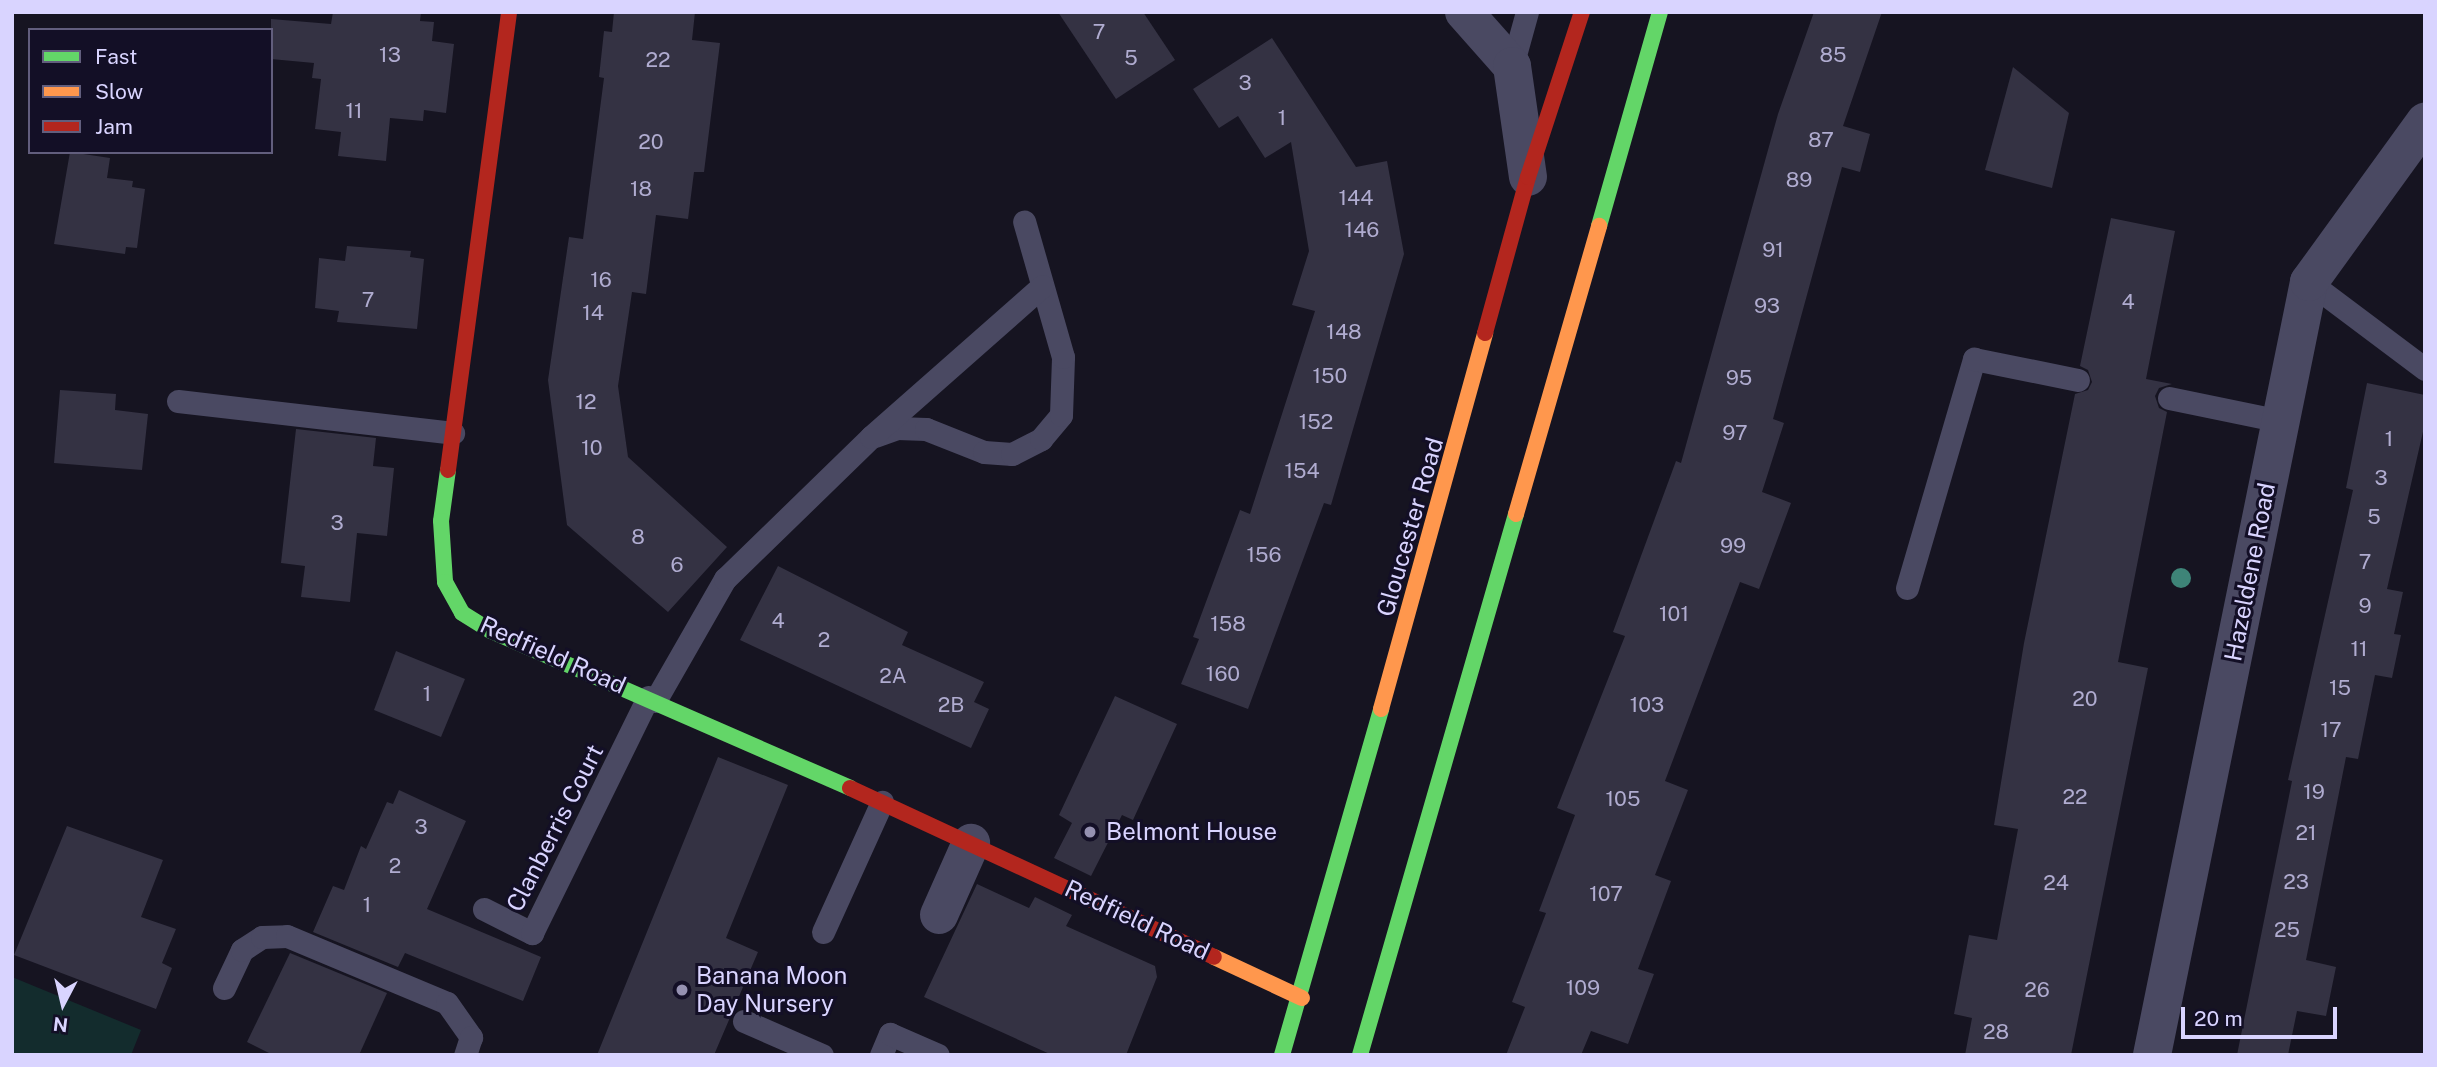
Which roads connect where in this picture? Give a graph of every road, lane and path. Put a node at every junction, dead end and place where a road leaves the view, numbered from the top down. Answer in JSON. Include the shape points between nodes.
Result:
{"nodes":[{"id":1,"x":509,"y":12,"type":"edge"},
{"id":2,"x":1464,"y":12,"type":"edge"},
{"id":3,"x":1527,"y":12,"type":"edge"},
{"id":4,"x":1582,"y":12,"type":"edge"},
{"id":5,"x":1660,"y":12,"type":"edge"},
{"id":6,"x":1670,"y":12,"type":"edge"},
{"id":7,"x":1647,"y":48,"type":"junction"},
{"id":8,"x":1512,"y":66,"type":"junction"},
{"id":9,"x":2425,"y":121,"type":"edge"},
{"id":10,"x":1528,"y":177,"type":"junction"},
{"id":11,"x":1024,"y":221,"type":"dead end"},
{"id":12,"x":2309,"y":282,"type":"junction"},
{"id":13,"x":1042,"y":286,"type":"junction"},
{"id":14,"x":2425,"y":369,"type":"edge"},
{"id":15,"x":2078,"y":380,"type":"dead end"},
{"id":16,"x":2169,"y":398,"type":"dead end"},
{"id":17,"x":178,"y":401,"type":"dead end"},
{"id":18,"x":2281,"y":421,"type":"junction"},
{"id":19,"x":453,"y":433,"type":"junction"},
{"id":20,"x":871,"y":437,"type":"junction"},
{"id":21,"x":1907,"y":588,"type":"dead end"},
{"id":22,"x":652,"y":699,"type":"junction"},
{"id":23,"x":882,"y":802,"type":"junction"},
{"id":24,"x":971,"y":843,"type":"junction"},
{"id":25,"x":484,"y":909,"type":"dead end"},
{"id":26,"x":939,"y":915,"type":"dead end"},
{"id":27,"x":823,"y":932,"type":"dead end"},
{"id":28,"x":224,"y":988,"type":"dead end"},
{"id":29,"x":1302,"y":998,"type":"junction"},
{"id":30,"x":744,"y":1021,"type":"dead end"},
{"id":31,"x":886,"y":1044,"type":"edge"},
{"id":32,"x":465,"y":1055,"type":"edge"},
{"id":33,"x":822,"y":1055,"type":"edge"},
{"id":34,"x":938,"y":1055,"type":"edge"},
{"id":35,"x":1282,"y":1055,"type":"edge"},
{"id":36,"x":1360,"y":1055,"type":"edge"},
{"id":37,"x":2152,"y":1055,"type":"edge"}],
"edges":[{"from":1,"to":19,"type":"main road","name":"Redfield Road"},
{"from":2,"to":8,"type":"street"},
{"from":3,"to":8,"type":"lane"},
{"from":4,"to":10,"type":"main road","name":"Gloucester Road"},
{"from":5,"to":7,"type":"main road"},
{"from":6,"to":7,"type":"lane"},
{"from":7,"to":36,"type":"main road"},
{"from":8,"to":10,"type":"street"},
{"from":9,"to":12,"type":"street","name":"Hazeldene Road"},
{"from":10,"to":29,"type":"main road","name":"Gloucester Road"},
{"from":11,"to":13,"type":"lane"},
{"from":12,"to":14,"type":"lane"},
{"from":12,"to":18,"type":"street","name":"Hazeldene Road"},
{"from":13,"to":20,"type":"lane"},
{"from":13,"to":20,"type":"lane","via":[[1063,357],[1061,415],[1041,439],[1012,454],[984,452],[926,429],[897,428]]},
{"from":15,"to":21,"type":"lane","via":[[1974,359]]},
{"from":16,"to":18,"type":"lane"},
{"from":17,"to":19,"type":"lane"},
{"from":18,"to":37,"type":"street","name":"Hazeldene Road"},
{"from":19,"to":22,"type":"main road","name":"Redfield Road","via":[[441,521],[445,582],[462,613],[491,631]]},
{"from":20,"to":22,"type":"lane","via":[[725,579]]},
{"from":22,"to":23,"type":"main road","name":"Redfield Road"},
{"from":22,"to":25,"type":"lane","name":"Clanberris Court","via":[[532,933]]},
{"from":23,"to":24,"type":"main road","name":"Redfield Road"},
{"from":23,"to":27,"type":"lane"},
{"from":24,"to":26,"type":"street"},
{"from":24,"to":29,"type":"main road","name":"Redfield Road"},
{"from":28,"to":32,"type":"lane","via":[[242,950],[262,937],[287,936],[447,1003],[471,1037]]},
{"from":29,"to":35,"type":"main road","name":"Gloucester Road"},
{"from":30,"to":33,"type":"lane"},
{"from":31,"to":34,"type":"lane"}]}
